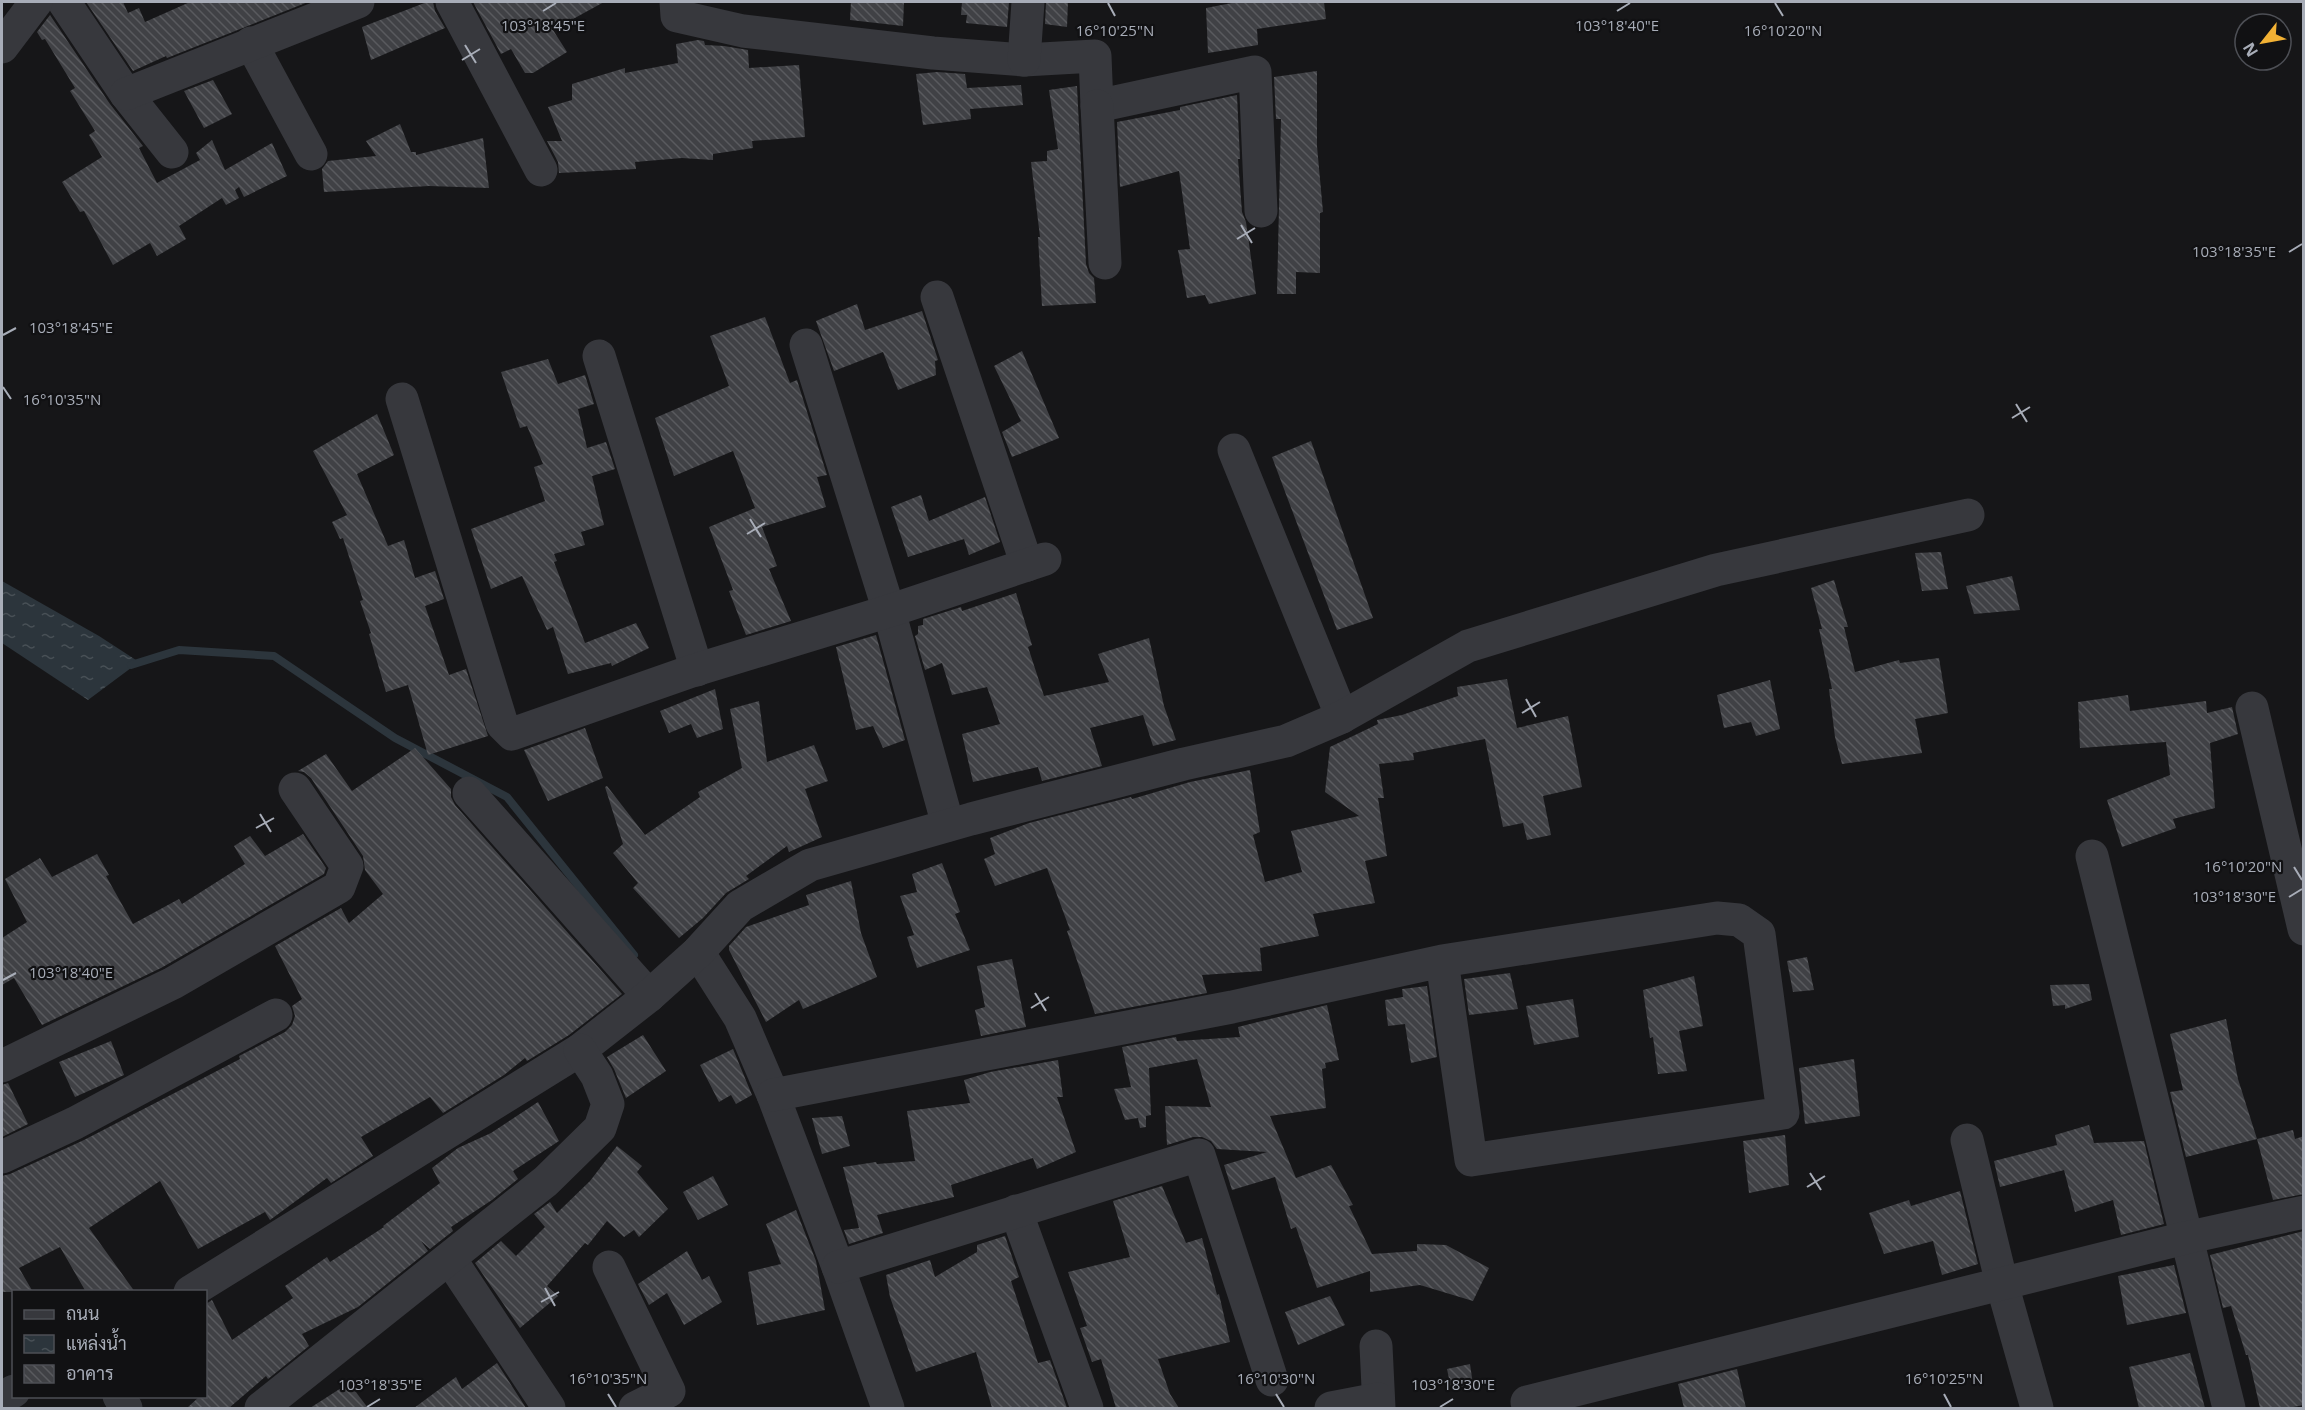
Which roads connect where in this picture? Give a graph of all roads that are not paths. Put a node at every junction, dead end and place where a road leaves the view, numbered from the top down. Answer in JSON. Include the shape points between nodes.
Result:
{"nodes":[{"id":1,"x":36,"y":2,"type":"edge"},
{"id":2,"x":64,"y":2,"type":"edge"},
{"id":3,"x":358,"y":2,"type":"edge"},
{"id":4,"x":452,"y":2,"type":"edge"},
{"id":5,"x":676,"y":2,"type":"edge"},
{"id":6,"x":1028,"y":2,"type":"edge"},
{"id":7,"x":251,"y":43,"type":"junction"},
{"id":8,"x":2,"y":46,"type":"edge"},
{"id":9,"x":1024,"y":60,"type":"junction"},
{"id":10,"x":126,"y":94,"type":"junction"},
{"id":11,"x":1097,"y":106,"type":"junction"},
{"id":12,"x":172,"y":152,"type":"dead end"},
{"id":13,"x":311,"y":154,"type":"dead end"},
{"id":14,"x":541,"y":170,"type":"dead end"},
{"id":15,"x":1261,"y":211,"type":"dead end"},
{"id":16,"x":1106,"y":263,"type":"dead end"},
{"id":17,"x":938,"y":297,"type":"dead end"},
{"id":18,"x":806,"y":345,"type":"dead end"},
{"id":19,"x":598,"y":356,"type":"dead end"},
{"id":20,"x":402,"y":399,"type":"dead end"},
{"id":21,"x":1234,"y":450,"type":"dead end"},
{"id":22,"x":1968,"y":514,"type":"dead end"},
{"id":23,"x":889,"y":611,"type":"junction"},
{"id":24,"x":697,"y":670,"type":"junction"},
{"id":25,"x":2252,"y":708,"type":"dead end"},
{"id":26,"x":1342,"y":717,"type":"junction"},
{"id":27,"x":295,"y":789,"type":"dead end"},
{"id":28,"x":469,"y":793,"type":"dead end"},
{"id":29,"x":948,"y":825,"type":"junction"},
{"id":30,"x":2092,"y":856,"type":"dead end"},
{"id":31,"x":2304,"y":929,"type":"edge"},
{"id":32,"x":698,"y":952,"type":"junction"},
{"id":33,"x":1442,"y":961,"type":"junction"},
{"id":34,"x":648,"y":996,"type":"junction"},
{"id":35,"x":276,"y":1015,"type":"dead end"},
{"id":36,"x":580,"y":1050,"type":"junction"},
{"id":37,"x":2,"y":1066,"type":"edge"},
{"id":38,"x":773,"y":1095,"type":"junction"},
{"id":39,"x":1967,"y":1140,"type":"dead end"},
{"id":40,"x":2,"y":1157,"type":"edge"},
{"id":41,"x":1016,"y":1212,"type":"junction"},
{"id":42,"x":2304,"y":1212,"type":"edge"},
{"id":43,"x":2185,"y":1238,"type":"junction"},
{"id":44,"x":450,"y":1259,"type":"junction"},
{"id":45,"x":609,"y":1267,"type":"dead end"},
{"id":46,"x":838,"y":1267,"type":"junction"},
{"id":47,"x":2002,"y":1284,"type":"junction"},
{"id":48,"x":193,"y":1290,"type":"edge"},
{"id":49,"x":1376,"y":1346,"type":"dead end"},
{"id":50,"x":1272,"y":1380,"type":"dead end"},
{"id":51,"x":1378,"y":1404,"type":"edge"},
{"id":52,"x":261,"y":1408,"type":"edge"},
{"id":53,"x":549,"y":1408,"type":"edge"},
{"id":54,"x":635,"y":1408,"type":"edge"},
{"id":55,"x":888,"y":1408,"type":"edge"},
{"id":56,"x":1087,"y":1408,"type":"edge"},
{"id":57,"x":1331,"y":1408,"type":"edge"},
{"id":58,"x":1529,"y":1408,"type":"edge"},
{"id":59,"x":2037,"y":1408,"type":"edge"},
{"id":60,"x":2229,"y":1408,"type":"edge"}],
"edges":[{"from":1,"to":8,"type":"street"},
{"from":2,"to":10,"type":"street"},
{"from":3,"to":7,"type":"street"},
{"from":4,"to":14,"type":"street"},
{"from":5,"to":9,"type":"street","via":[[677,16],[743,31]]},
{"from":6,"to":9,"type":"street"},
{"from":7,"to":10,"type":"street"},
{"from":7,"to":13,"type":"street"},
{"from":9,"to":11,"type":"street","via":[[1095,56]]},
{"from":10,"to":12,"type":"street"},
{"from":11,"to":15,"type":"street","via":[[1255,72]]},
{"from":11,"to":16,"type":"street"},
{"from":17,"to":23,"type":"street","via":[[1036,562]]},
{"from":18,"to":23,"type":"street"},
{"from":19,"to":24,"type":"street"},
{"from":20,"to":24,"type":"street","via":[[502,724],[512,734]]},
{"from":21,"to":26,"type":"street"},
{"from":22,"to":26,"type":"street","via":[[1716,570],[1468,646]]},
{"from":23,"to":24,"type":"street"},
{"from":23,"to":29,"type":"street"},
{"from":25,"to":31,"type":"street"},
{"from":26,"to":29,"type":"street","via":[[1286,741]]},
{"from":27,"to":37,"type":"street","via":[[347,866],[339,887],[173,983]]},
{"from":28,"to":34,"type":"street"},
{"from":29,"to":32,"type":"street","via":[[810,866],[740,906]]},
{"from":30,"to":43,"type":"street"},
{"from":32,"to":34,"type":"street"},
{"from":32,"to":38,"type":"street","via":[[740,1018]]},
{"from":33,"to":33,"type":"street","via":[[1472,1160],[1783,1113],[1759,934],[1739,920],[1717,918]]},
{"from":33,"to":38,"type":"street","via":[[1221,1009]]},
{"from":34,"to":36,"type":"street"},
{"from":35,"to":40,"type":"street","via":[[75,1123]]},
{"from":36,"to":44,"type":"street","via":[[597,1076],[608,1104],[600,1128],[546,1181]]},
{"from":36,"to":48,"type":"street"},
{"from":38,"to":46,"type":"street"},
{"from":39,"to":47,"type":"street"},
{"from":41,"to":46,"type":"street"},
{"from":41,"to":50,"type":"street","via":[[1199,1155]]},
{"from":41,"to":56,"type":"street"},
{"from":42,"to":43,"type":"street"},
{"from":43,"to":47,"type":"street"},
{"from":43,"to":60,"type":"street"},
{"from":44,"to":52,"type":"street"},
{"from":44,"to":53,"type":"street"},
{"from":45,"to":54,"type":"street","via":[[669,1391]]},
{"from":46,"to":55,"type":"street"},
{"from":47,"to":58,"type":"street","via":[[1527,1402]]},
{"from":47,"to":59,"type":"street"},
{"from":49,"to":51,"type":"street"},
{"from":51,"to":57,"type":"street"}]}
